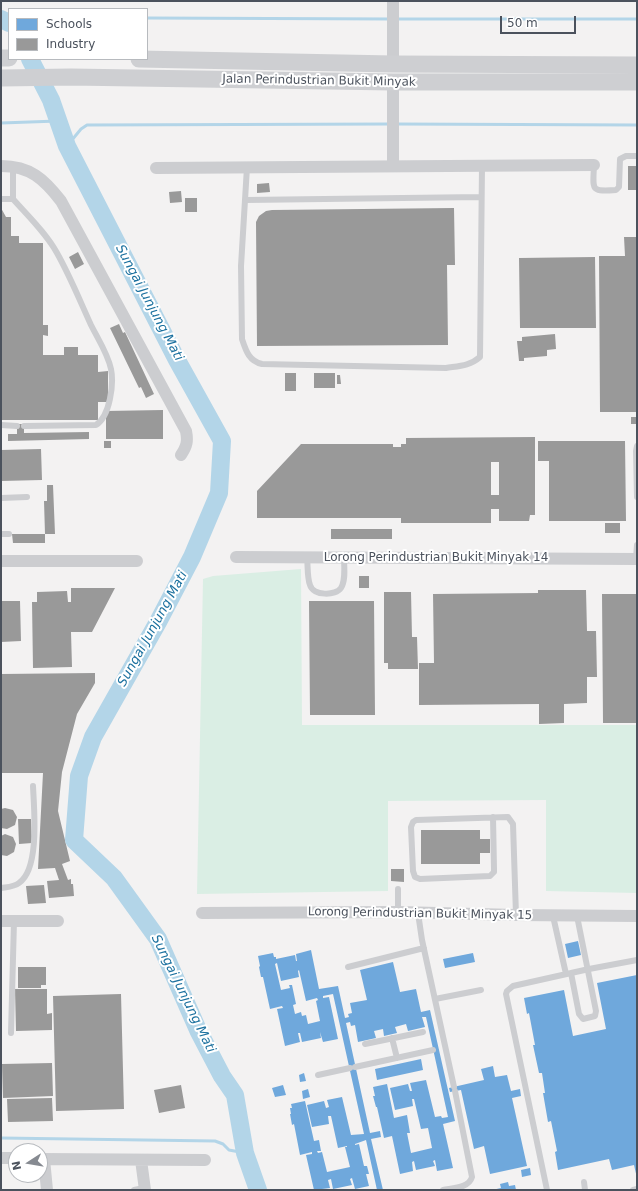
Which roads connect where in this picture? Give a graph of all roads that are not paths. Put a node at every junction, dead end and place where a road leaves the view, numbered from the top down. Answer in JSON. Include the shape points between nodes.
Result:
{"nodes":[{"id":1,"x":393,"y":1,"type":"edge"},
{"id":2,"x":148,"y":59,"type":"edge"},
{"id":3,"x":393,"y":64,"type":"junction"},
{"id":4,"x":637,"y":64,"type":"edge"},
{"id":5,"x":1,"y":78,"type":"edge"},
{"id":6,"x":393,"y":82,"type":"junction"},
{"id":7,"x":637,"y":82,"type":"edge"},
{"id":8,"x":637,"y":156,"type":"edge"},
{"id":9,"x":594,"y":165,"type":"joint"},
{"id":10,"x":7,"y":166,"type":"edge"},
{"id":11,"x":393,"y":166,"type":"junction"},
{"id":12,"x":482,"y":166,"type":"junction"},
{"id":13,"x":248,"y":167,"type":"junction"},
{"id":14,"x":156,"y":168,"type":"dead end"},
{"id":15,"x":481,"y":197,"type":"junction"},
{"id":16,"x":1,"y":199,"type":"edge"},
{"id":17,"x":13,"y":199,"type":"junction"},
{"id":18,"x":246,"y":200,"type":"junction"},
{"id":19,"x":1,"y":425,"type":"edge"},
{"id":20,"x":17,"y":426,"type":"dead end"},
{"id":21,"x":24,"y":426,"type":"dead end"},
{"id":22,"x":637,"y":446,"type":"edge"},
{"id":23,"x":181,"y":455,"type":"dead end"},
{"id":24,"x":27,"y":497,"type":"dead end"},
{"id":25,"x":637,"y":497,"type":"edge"},
{"id":26,"x":1,"y":498,"type":"edge"},
{"id":27,"x":1,"y":534,"type":"edge"},
{"id":28,"x":10,"y":534,"type":"dead end"},
{"id":29,"x":637,"y":545,"type":"edge"},
{"id":30,"x":236,"y":557,"type":"dead end"},
{"id":31,"x":308,"y":557,"type":"junction"},
{"id":32,"x":344,"y":558,"type":"junction"},
{"id":33,"x":637,"y":559,"type":"edge"},
{"id":34,"x":1,"y":561,"type":"edge"},
{"id":35,"x":137,"y":561,"type":"dead end"},
{"id":36,"x":33,"y":786,"type":"dead end"},
{"id":37,"x":492,"y":817,"type":"junction"},
{"id":38,"x":1,"y":888,"type":"edge"},
{"id":39,"x":398,"y":889,"type":"dead end"},
{"id":40,"x":398,"y":912,"type":"junction"},
{"id":41,"x":418,"y":912,"type":"junction"},
{"id":42,"x":202,"y":913,"type":"dead end"},
{"id":43,"x":516,"y":915,"type":"junction"},
{"id":44,"x":553,"y":916,"type":"junction"},
{"id":45,"x":577,"y":916,"type":"junction"},
{"id":46,"x":637,"y":916,"type":"edge"},
{"id":47,"x":1,"y":921,"type":"edge"},
{"id":48,"x":14,"y":921,"type":"junction"},
{"id":49,"x":58,"y":921,"type":"dead end"},
{"id":50,"x":424,"y":948,"type":"junction"},
{"id":51,"x":637,"y":960,"type":"edge"},
{"id":52,"x":348,"y":967,"type":"dead end"},
{"id":53,"x":588,"y":969,"type":"junction"},
{"id":54,"x":569,"y":973,"type":"junction"},
{"id":55,"x":481,"y":990,"type":"dead end"},
{"id":56,"x":435,"y":1000,"type":"junction"},
{"id":57,"x":422,"y":1032,"type":"dead end"},
{"id":58,"x":11,"y":1033,"type":"dead end"},
{"id":59,"x":392,"y":1038,"type":"junction"},
{"id":60,"x":365,"y":1044,"type":"dead end"},
{"id":61,"x":446,"y":1047,"type":"junction"},
{"id":62,"x":397,"y":1058,"type":"junction"},
{"id":63,"x":318,"y":1075,"type":"dead end"},
{"id":64,"x":48,"y":1159,"type":"edge"},
{"id":65,"x":141,"y":1160,"type":"junction"},
{"id":66,"x":205,"y":1160,"type":"dead end"},
{"id":67,"x":584,"y":1182,"type":"dead end"},
{"id":68,"x":141,"y":1189,"type":"edge"},
{"id":69,"x":637,"y":1189,"type":"edge"},
{"id":70,"x":443,"y":1190,"type":"edge"},
{"id":71,"x":547,"y":1190,"type":"edge"},
{"id":72,"x":585,"y":1190,"type":"edge"},
{"id":73,"x":633,"y":1190,"type":"edge"}],
"edges":[{"from":1,"to":3,"type":"street"},
{"from":2,"to":3,"type":"main road","name":"Jalan Perindustrian Bukit Minyak"},
{"from":3,"to":4,"type":"main road","name":"Jalan Perindustrian Bukit Minyak"},
{"from":5,"to":6,"type":"main road","name":"Jalan Perindustrian Bukit Minyak"},
{"from":6,"to":7,"type":"main road","name":"Jalan Perindustrian Bukit Minyak"},
{"from":6,"to":11,"type":"street"},
{"from":8,"to":9,"type":"lane","via":[[620,159],[619,187],[616,190],[596,189],[593,183]]},
{"from":9,"to":12,"type":"street"},
{"from":10,"to":17,"type":"lane"},
{"from":10,"to":23,"type":"street","via":[[32,172],[44,180],[61,201],[186,431],[187,447]]},
{"from":11,"to":12,"type":"street"},
{"from":11,"to":13,"type":"street"},
{"from":12,"to":15,"type":"lane"},
{"from":13,"to":14,"type":"street"},
{"from":13,"to":18,"type":"lane"},
{"from":15,"to":18,"type":"lane"},
{"from":15,"to":18,"type":"lane","via":[[480,358],[467,365],[446,368],[255,362],[245,349],[242,339],[241,266]]},
{"from":16,"to":17,"type":"lane"},
{"from":17,"to":21,"type":"lane","via":[[57,253],[109,362],[113,382],[108,407],[96,425]]},
{"from":19,"to":20,"type":"lane"},
{"from":22,"to":25,"type":"lane"},
{"from":24,"to":26,"type":"lane"},
{"from":27,"to":28,"type":"lane"},
{"from":29,"to":33,"type":"lane"},
{"from":30,"to":31,"type":"street","name":"Lorong Perindustrian Bukit Minyak 14"},
{"from":31,"to":32,"type":"street","name":"Lorong Perindustrian Bukit Minyak 14"},
{"from":31,"to":32,"type":"lane","via":[[310,585],[316,593],[334,593],[340,590],[344,581]]},
{"from":32,"to":33,"type":"street","name":"Lorong Perindustrian Bukit Minyak 14"},
{"from":34,"to":35,"type":"street"},
{"from":36,"to":38,"type":"lane","via":[[35,822],[31,863],[20,882],[14,886]]},
{"from":37,"to":37,"type":"lane","via":[[413,822],[412,864],[415,876],[420,879],[487,877],[492,874]]},
{"from":37,"to":43,"type":"lane","via":[[508,817],[513,821]]},
{"from":39,"to":40,"type":"lane"},
{"from":40,"to":41,"type":"street","name":"Lorong Perindustrian Bukit Minyak 15"},
{"from":40,"to":42,"type":"street","name":"Lorong Perindustrian Bukit Minyak 15"},
{"from":41,"to":43,"type":"street","name":"Lorong Perindustrian Bukit Minyak 15"},
{"from":41,"to":50,"type":"lane"},
{"from":43,"to":44,"type":"street","name":"Lorong Perindustrian Bukit Minyak 15"},
{"from":44,"to":45,"type":"street","name":"Lorong Perindustrian Bukit Minyak 15"},
{"from":44,"to":54,"type":"lane"},
{"from":45,"to":46,"type":"street","name":"Lorong Perindustrian Bukit Minyak 15"},
{"from":45,"to":53,"type":"lane"},
{"from":47,"to":48,"type":"street"},
{"from":48,"to":49,"type":"street"},
{"from":48,"to":58,"type":"lane"},
{"from":50,"to":52,"type":"lane"},
{"from":50,"to":56,"type":"lane"},
{"from":51,"to":53,"type":"lane"},
{"from":53,"to":54,"type":"lane"},
{"from":53,"to":54,"type":"lane","via":[[596,1011],[593,1017],[583,1019],[579,1014]]},
{"from":54,"to":71,"type":"lane","via":[[513,986],[508,988],[506,994]]},
{"from":55,"to":56,"type":"lane"},
{"from":56,"to":61,"type":"lane"},
{"from":57,"to":59,"type":"lane"},
{"from":59,"to":60,"type":"lane"},
{"from":59,"to":62,"type":"lane"},
{"from":61,"to":62,"type":"lane"},
{"from":61,"to":70,"type":"lane","via":[[472,1177],[467,1185]]},
{"from":62,"to":63,"type":"lane"},
{"from":64,"to":65,"type":"street"},
{"from":65,"to":66,"type":"street"},
{"from":65,"to":68,"type":"street"},
{"from":67,"to":72,"type":"lane"},
{"from":69,"to":73,"type":"lane"}]}
